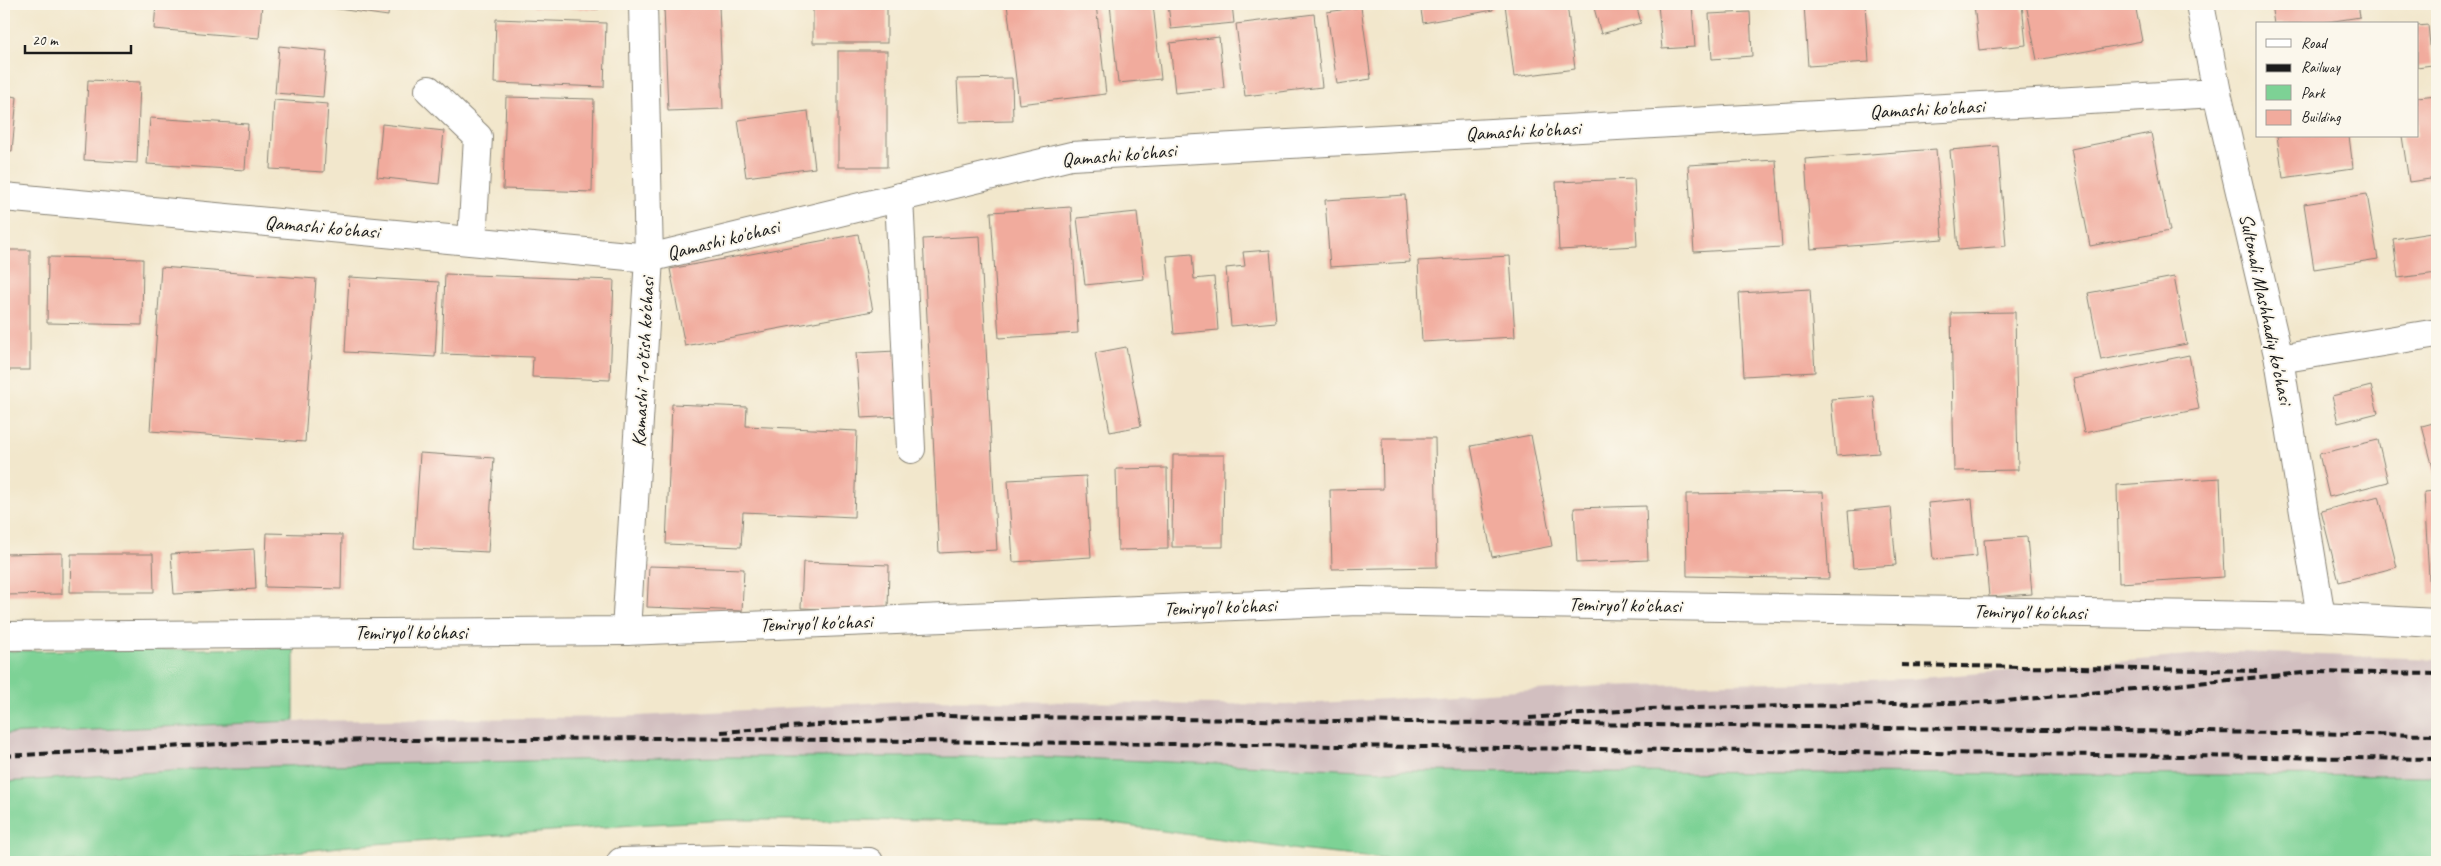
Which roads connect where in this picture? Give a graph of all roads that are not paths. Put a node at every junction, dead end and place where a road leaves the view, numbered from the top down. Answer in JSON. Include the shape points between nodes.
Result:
{"nodes":[{"id":1,"x":643,"y":4,"type":"edge"},
{"id":2,"x":2200,"y":4,"type":"edge"},
{"id":3,"x":429,"y":90,"type":"dead end"},
{"id":4,"x":2217,"y":93,"type":"junction"},
{"id":5,"x":4,"y":197,"type":"edge"},
{"id":6,"x":899,"y":197,"type":"junction"},
{"id":7,"x":472,"y":241,"type":"junction"},
{"id":8,"x":649,"y":258,"type":"junction"},
{"id":9,"x":2437,"y":333,"type":"edge"},
{"id":10,"x":2279,"y":359,"type":"junction"},
{"id":11,"x":911,"y":449,"type":"dead end"},
{"id":12,"x":2322,"y":616,"type":"junction"},
{"id":13,"x":2437,"y":623,"type":"edge"},
{"id":14,"x":626,"y":631,"type":"junction"},
{"id":15,"x":4,"y":636,"type":"edge"},
{"id":16,"x":621,"y":862,"type":"edge"},
{"id":17,"x":869,"y":862,"type":"edge"}],
"edges":[{"from":1,"to":8,"type":"main road","name":"Kamashi 1-o'tish ko'chasi"},
{"from":2,"to":4,"type":"main road","name":"Sultonali Mashhadiy ko'chasi"},
{"from":3,"to":7,"type":"main road","via":[[478,137]]},
{"from":4,"to":6,"type":"main road","name":"Qamashi ko'chasi","via":[[1071,156]]},
{"from":4,"to":10,"type":"main road","name":"Sultonali Mashhadiy ko'chasi"},
{"from":5,"to":7,"type":"main road","name":"Qamashi ko'chasi"},
{"from":6,"to":8,"type":"main road","name":"Qamashi ko'chasi"},
{"from":6,"to":11,"type":"main road"},
{"from":7,"to":8,"type":"main road","name":"Qamashi ko'chasi"},
{"from":8,"to":14,"type":"main road","name":"Kamashi 1-o'tish ko'chasi"},
{"from":9,"to":10,"type":"main road"},
{"from":10,"to":12,"type":"main road","name":"Sultonali Mashhadiy ko'chasi"},
{"from":12,"to":13,"type":"main road","name":"Temiryo'l ko'chasi"},
{"from":12,"to":14,"type":"main road","name":"Temiryo'l ko'chasi","via":[[1358,601]]},
{"from":14,"to":15,"type":"main road","name":"Temiryo'l ko'chasi"},
{"from":16,"to":17,"type":"main road","via":[[738,859]]}]}
